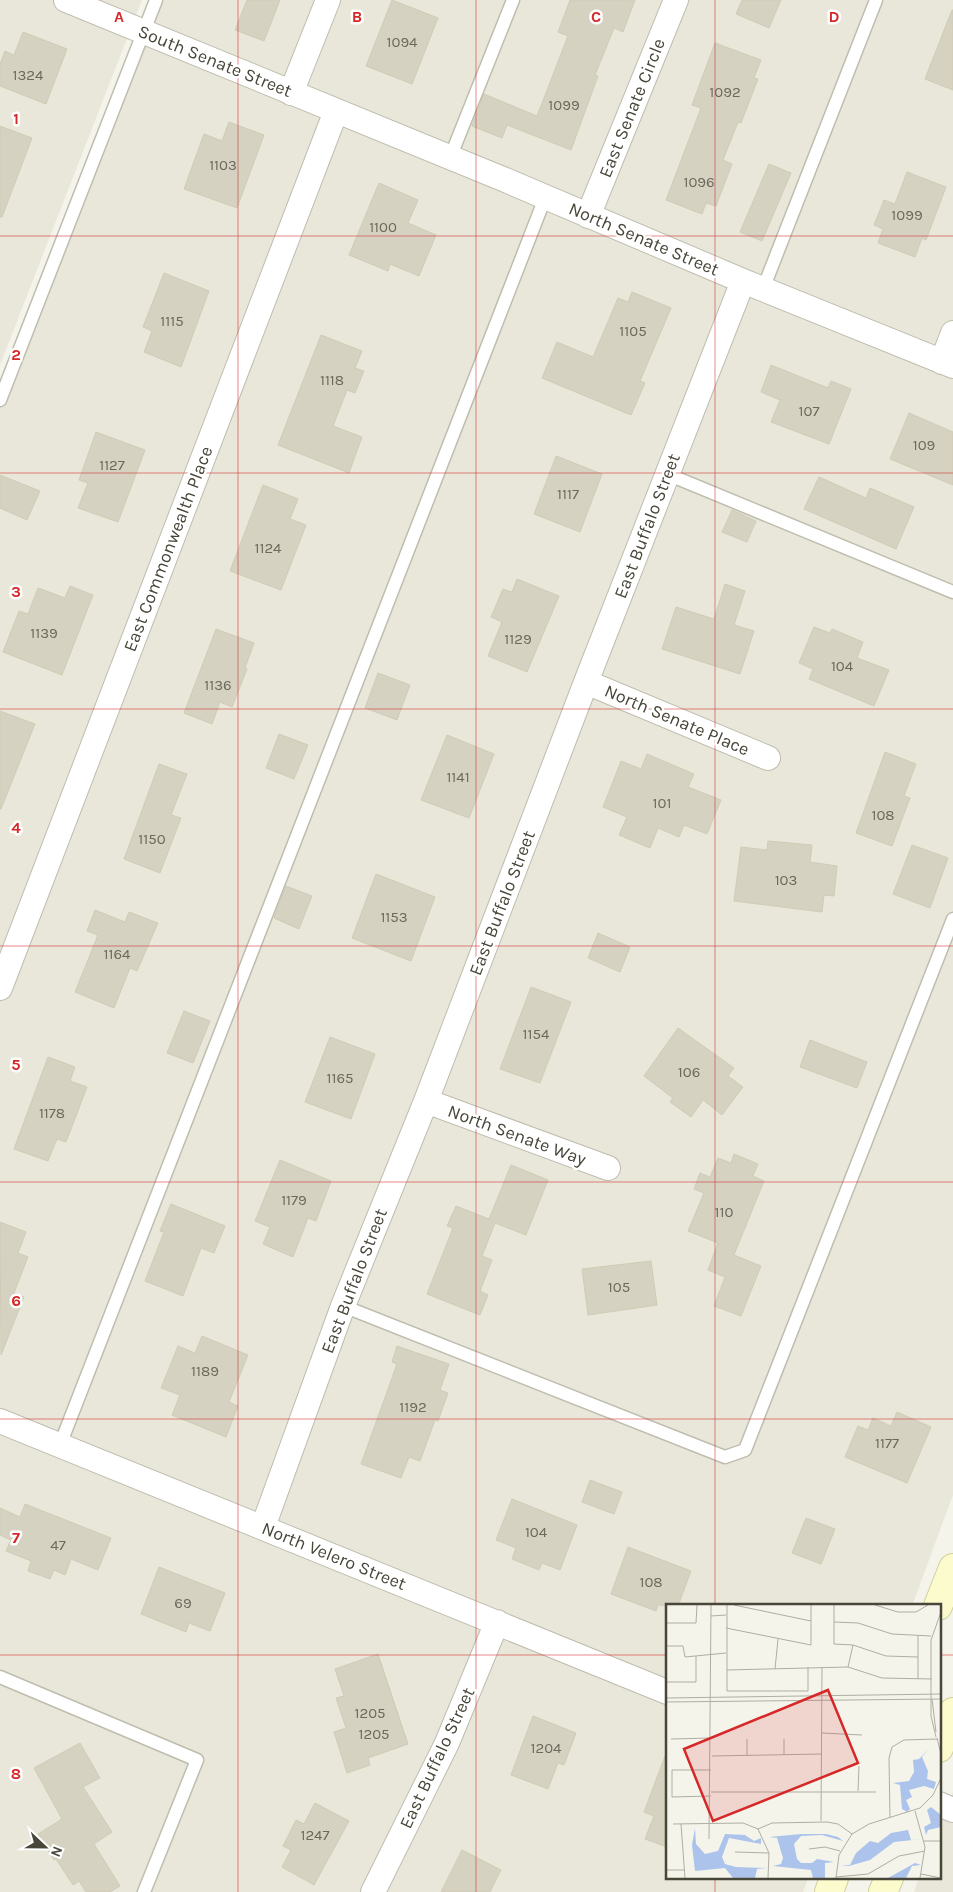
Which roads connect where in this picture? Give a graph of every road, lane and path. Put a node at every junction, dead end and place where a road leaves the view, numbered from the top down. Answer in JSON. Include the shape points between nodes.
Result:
{"nodes":[{"id":1,"x":66,"y":0,"type":"edge"},
{"id":2,"x":156,"y":0,"type":"edge"},
{"id":3,"x":328,"y":0,"type":"edge"},
{"id":4,"x":513,"y":0,"type":"edge"},
{"id":5,"x":676,"y":0,"type":"edge"},
{"id":6,"x":876,"y":0,"type":"edge"},
{"id":7,"x":144,"y":32,"type":"junction"},
{"id":8,"x":291,"y":93,"type":"junction"},
{"id":9,"x":336,"y":111,"type":"junction"},
{"id":10,"x":450,"y":158,"type":"junction"},
{"id":11,"x":545,"y":198,"type":"junction"},
{"id":12,"x":588,"y":216,"type":"junction"},
{"id":13,"x":753,"y":285,"type":"junction"},
{"id":14,"x":953,"y":333,"type":"edge"},
{"id":15,"x":948,"y":364,"type":"edge"},
{"id":16,"x":0,"y":400,"type":"edge"},
{"id":17,"x":667,"y":474,"type":"junction"},
{"id":18,"x":953,"y":592,"type":"edge"},
{"id":19,"x":586,"y":682,"type":"junction"},
{"id":20,"x":768,"y":758,"type":"dead end"},
{"id":21,"x":953,"y":919,"type":"edge"},
{"id":22,"x":0,"y":988,"type":"edge"},
{"id":23,"x":426,"y":1101,"type":"junction"},
{"id":24,"x":608,"y":1168,"type":"dead end"},
{"id":25,"x":343,"y":1306,"type":"junction"},
{"id":26,"x":0,"y":1420,"type":"edge"},
{"id":27,"x":60,"y":1445,"type":"junction"},
{"id":28,"x":263,"y":1527,"type":"junction"},
{"id":29,"x":953,"y":1568,"type":"edge"},
{"id":30,"x":939,"y":1604,"type":"edge"},
{"id":31,"x":497,"y":1622,"type":"junction"},
{"id":32,"x":0,"y":1678,"type":"edge"},
{"id":33,"x":666,"y":1692,"type":"edge"},
{"id":34,"x":953,"y":1712,"type":"edge"},
{"id":35,"x":940,"y":1745,"type":"edge"},
{"id":36,"x":940,"y":1804,"type":"edge"},
{"id":37,"x":953,"y":1810,"type":"edge"},
{"id":38,"x":833,"y":1880,"type":"edge"},
{"id":39,"x":888,"y":1880,"type":"edge"},
{"id":40,"x":144,"y":1892,"type":"edge"},
{"id":41,"x":373,"y":1892,"type":"edge"},
{"id":42,"x":829,"y":1892,"type":"edge"},
{"id":43,"x":884,"y":1892,"type":"edge"}],
"edges":[{"from":1,"to":7,"type":"street","name":"South Senate Street"},
{"from":2,"to":7,"type":"lane"},
{"from":3,"to":8,"type":"street"},
{"from":4,"to":10,"type":"lane"},
{"from":5,"to":12,"type":"street","name":"East Senate Circle"},
{"from":6,"to":13,"type":"lane"},
{"from":7,"to":8,"type":"street","name":"South Senate Street"},
{"from":7,"to":16,"type":"lane"},
{"from":8,"to":9,"type":"street","name":"South Senate Street"},
{"from":9,"to":10,"type":"street","name":"North Senate Street"},
{"from":9,"to":22,"type":"street","name":"East Commonwealth Place"},
{"from":10,"to":11,"type":"street","name":"North Senate Street"},
{"from":11,"to":12,"type":"street","name":"North Senate Street"},
{"from":11,"to":27,"type":"lane"},
{"from":12,"to":13,"type":"street","name":"North Senate Street"},
{"from":13,"to":15,"type":"street","name":"North Senate Street"},
{"from":13,"to":17,"type":"street","name":"East Buffalo Street"},
{"from":14,"to":15,"type":"street"},
{"from":17,"to":18,"type":"lane"},
{"from":17,"to":19,"type":"street","name":"East Buffalo Street"},
{"from":19,"to":20,"type":"street","name":"North Senate Place"},
{"from":19,"to":23,"type":"street","name":"East Buffalo Street"},
{"from":21,"to":25,"type":"lane","via":[[745,1450],[725,1457]]},
{"from":23,"to":24,"type":"street","name":"North Senate Way"},
{"from":23,"to":25,"type":"street","name":"East Buffalo Street"},
{"from":25,"to":28,"type":"street","name":"East Buffalo Street"},
{"from":26,"to":27,"type":"street","name":"North Velero Street"},
{"from":27,"to":28,"type":"street","name":"North Velero Street"},
{"from":28,"to":31,"type":"street","name":"North Velero Street"},
{"from":29,"to":30,"type":"main road"},
{"from":31,"to":33,"type":"street","name":"North Velero Street"},
{"from":31,"to":41,"type":"street","name":"East Buffalo Street","via":[[447,1743]]},
{"from":32,"to":40,"type":"lane","via":[[196,1760]]},
{"from":34,"to":35,"type":"main road"},
{"from":36,"to":37,"type":"street"},
{"from":38,"to":42,"type":"main road"},
{"from":39,"to":43,"type":"main road"}]}
